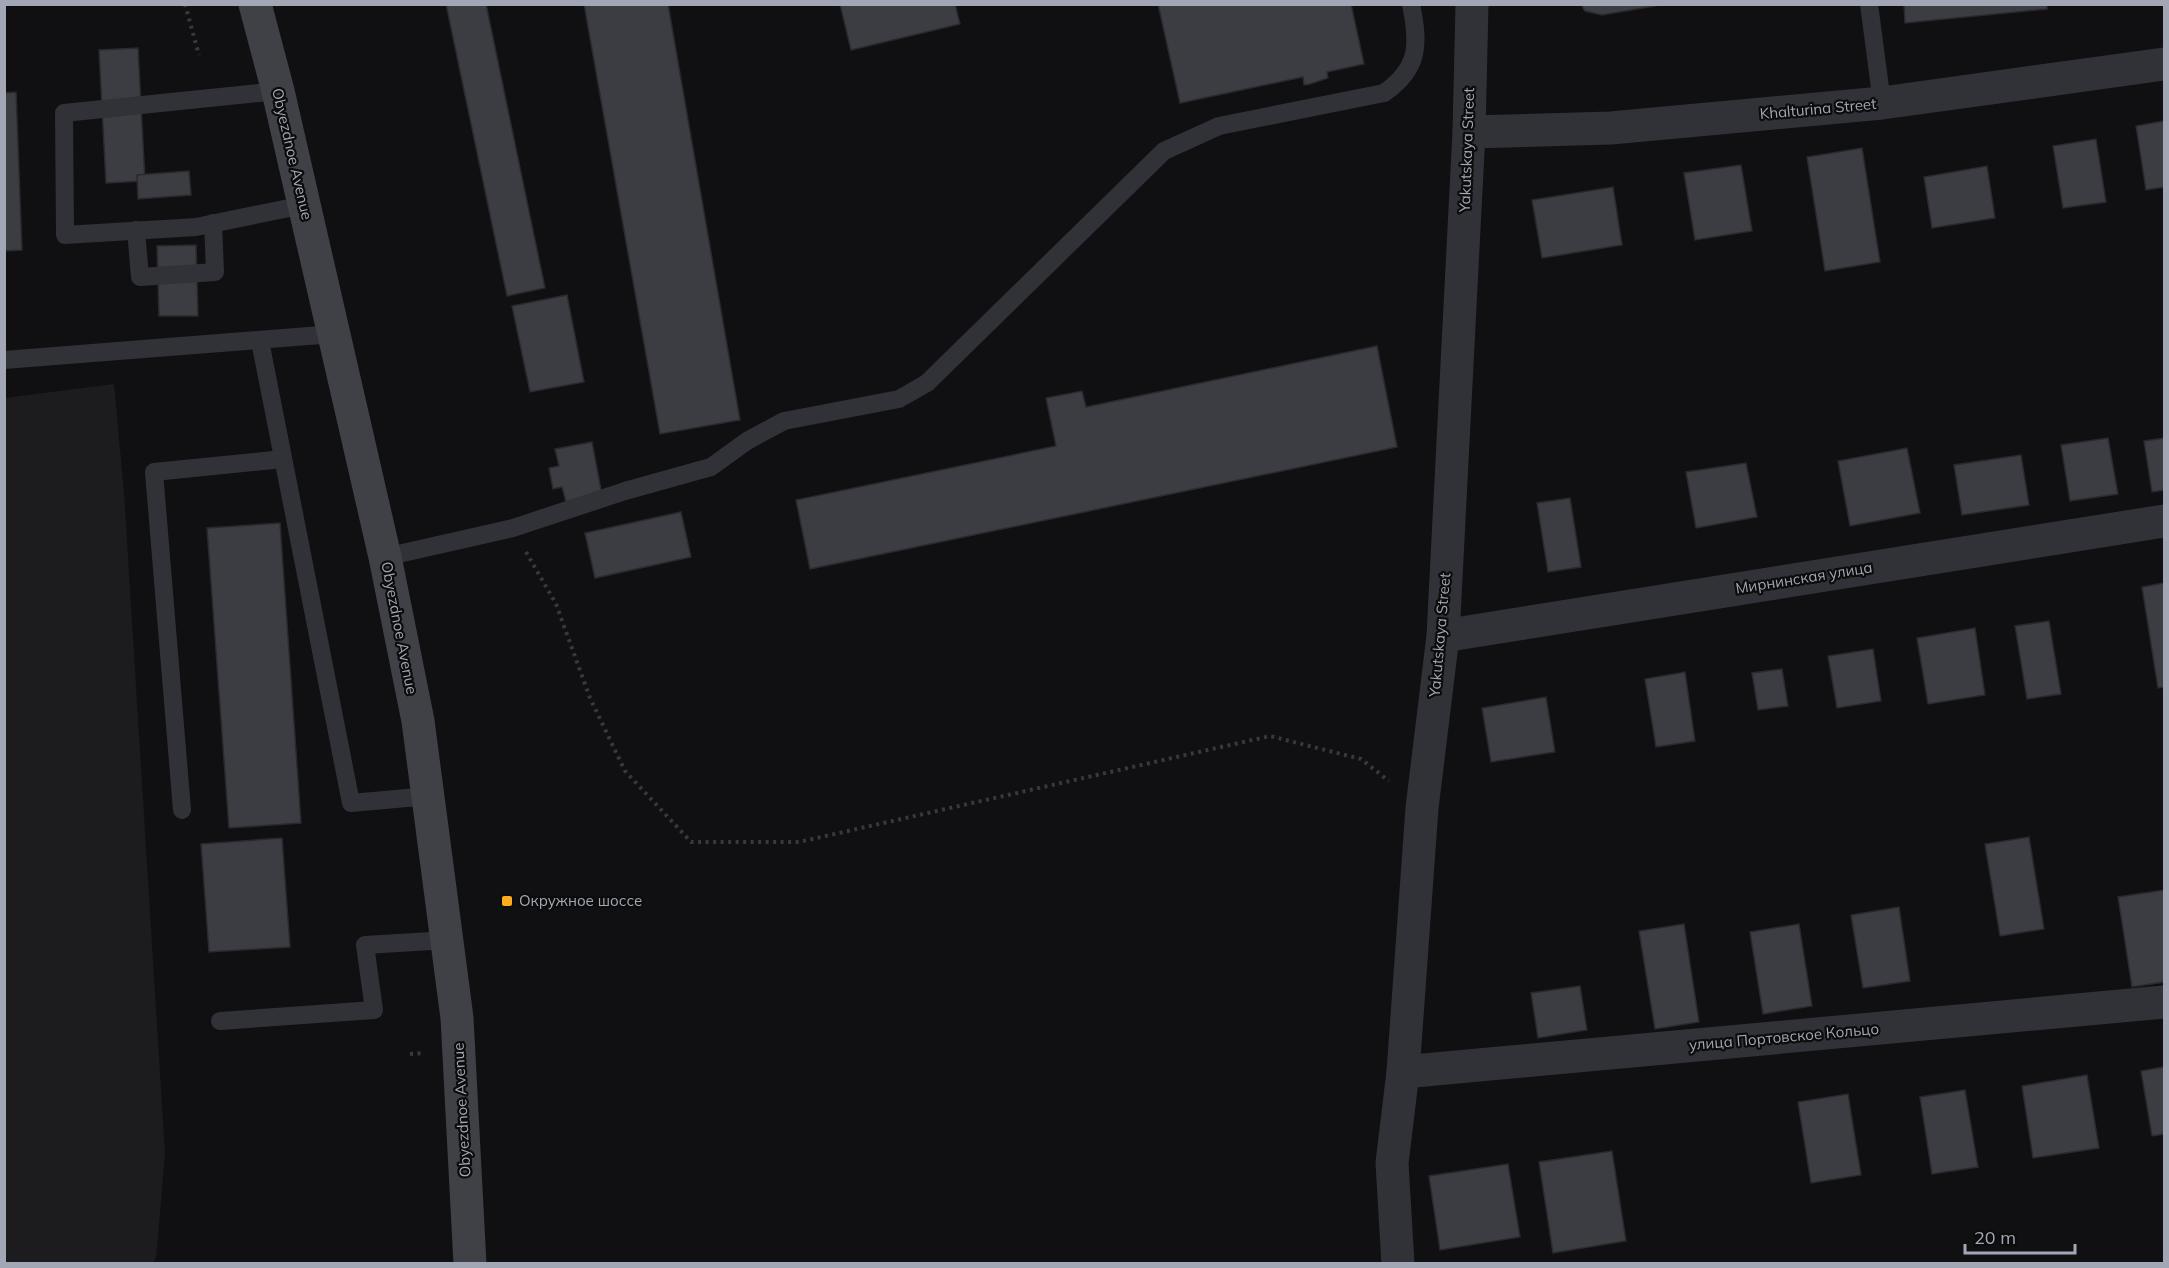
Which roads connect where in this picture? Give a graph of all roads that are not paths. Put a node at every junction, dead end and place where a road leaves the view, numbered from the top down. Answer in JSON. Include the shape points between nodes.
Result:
{"nodes":[{"id":1,"x":255,"y":4,"type":"edge"},
{"id":2,"x":1411,"y":4,"type":"edge"},
{"id":3,"x":1472,"y":4,"type":"edge"},
{"id":4,"x":1869,"y":4,"type":"edge"},
{"id":5,"x":2164,"y":64,"type":"edge"},
{"id":6,"x":278,"y":91,"type":"junction"},
{"id":7,"x":1882,"y":103,"type":"junction"},
{"id":8,"x":1469,"y":132,"type":"junction"},
{"id":9,"x":304,"y":205,"type":"junction"},
{"id":10,"x":213,"y":223,"type":"junction"},
{"id":11,"x":136,"y":230,"type":"junction"},
{"id":12,"x":334,"y":334,"type":"junction"},
{"id":13,"x":260,"y":341,"type":"junction"},
{"id":14,"x":4,"y":360,"type":"edge"},
{"id":15,"x":283,"y":459,"type":"junction"},
{"id":16,"x":2164,"y":521,"type":"edge"},
{"id":17,"x":385,"y":556,"type":"junction"},
{"id":18,"x":1443,"y":636,"type":"junction"},
{"id":19,"x":429,"y":795,"type":"junction"},
{"id":20,"x":182,"y":810,"type":"dead end"},
{"id":21,"x":448,"y":940,"type":"junction"},
{"id":22,"x":2164,"y":1002,"type":"edge"},
{"id":23,"x":220,"y":1021,"type":"dead end"},
{"id":24,"x":1403,"y":1072,"type":"junction"},
{"id":25,"x":470,"y":1263,"type":"edge"},
{"id":26,"x":1398,"y":1263,"type":"edge"}],
"edges":[{"from":1,"to":6,"type":"main road","name":"Obyezdnoe Avenue"},
{"from":2,"to":17,"type":"lane","via":[[1418,37],[1402,80],[1384,93],[1219,126],[1164,151],[927,383],[899,399],[784,421],[711,467],[513,528]]},
{"from":3,"to":8,"type":"street","name":"Yakutskaya Street"},
{"from":4,"to":7,"type":"lane"},
{"from":5,"to":7,"type":"street","name":"Khalturina Street"},
{"from":6,"to":9,"type":"main road","name":"Obyezdnoe Avenue"},
{"from":6,"to":11,"type":"lane","via":[[64,113],[65,235]]},
{"from":7,"to":8,"type":"street","name":"Khalturina Street","via":[[1611,128]]},
{"from":8,"to":18,"type":"street","name":"Yakutskaya Street"},
{"from":9,"to":10,"type":"lane"},
{"from":9,"to":12,"type":"main road","name":"Obyezdnoe Avenue"},
{"from":10,"to":11,"type":"lane"},
{"from":10,"to":11,"type":"lane","via":[[215,272],[140,277]]},
{"from":12,"to":13,"type":"lane"},
{"from":12,"to":17,"type":"main road","name":"Obyezdnoe Avenue"},
{"from":13,"to":14,"type":"lane"},
{"from":13,"to":15,"type":"lane"},
{"from":15,"to":19,"type":"lane","via":[[351,803]]},
{"from":15,"to":20,"type":"lane","via":[[154,472]]},
{"from":16,"to":18,"type":"street","name":"Мирнинская улица"},
{"from":17,"to":19,"type":"main road","name":"Obyezdnoe Avenue"},
{"from":18,"to":24,"type":"street","name":"Yakutskaya Street","via":[[1422,808]]},
{"from":19,"to":21,"type":"main road","name":"Obyezdnoe Avenue"},
{"from":21,"to":23,"type":"lane","via":[[365,945],[374,1010]]},
{"from":21,"to":25,"type":"main road","name":"Obyezdnoe Avenue","via":[[457,1018]]},
{"from":22,"to":24,"type":"street","name":"улица Портовское Кольцо"},
{"from":24,"to":26,"type":"street","name":"Yakutskaya Street","via":[[1392,1163]]}]}
